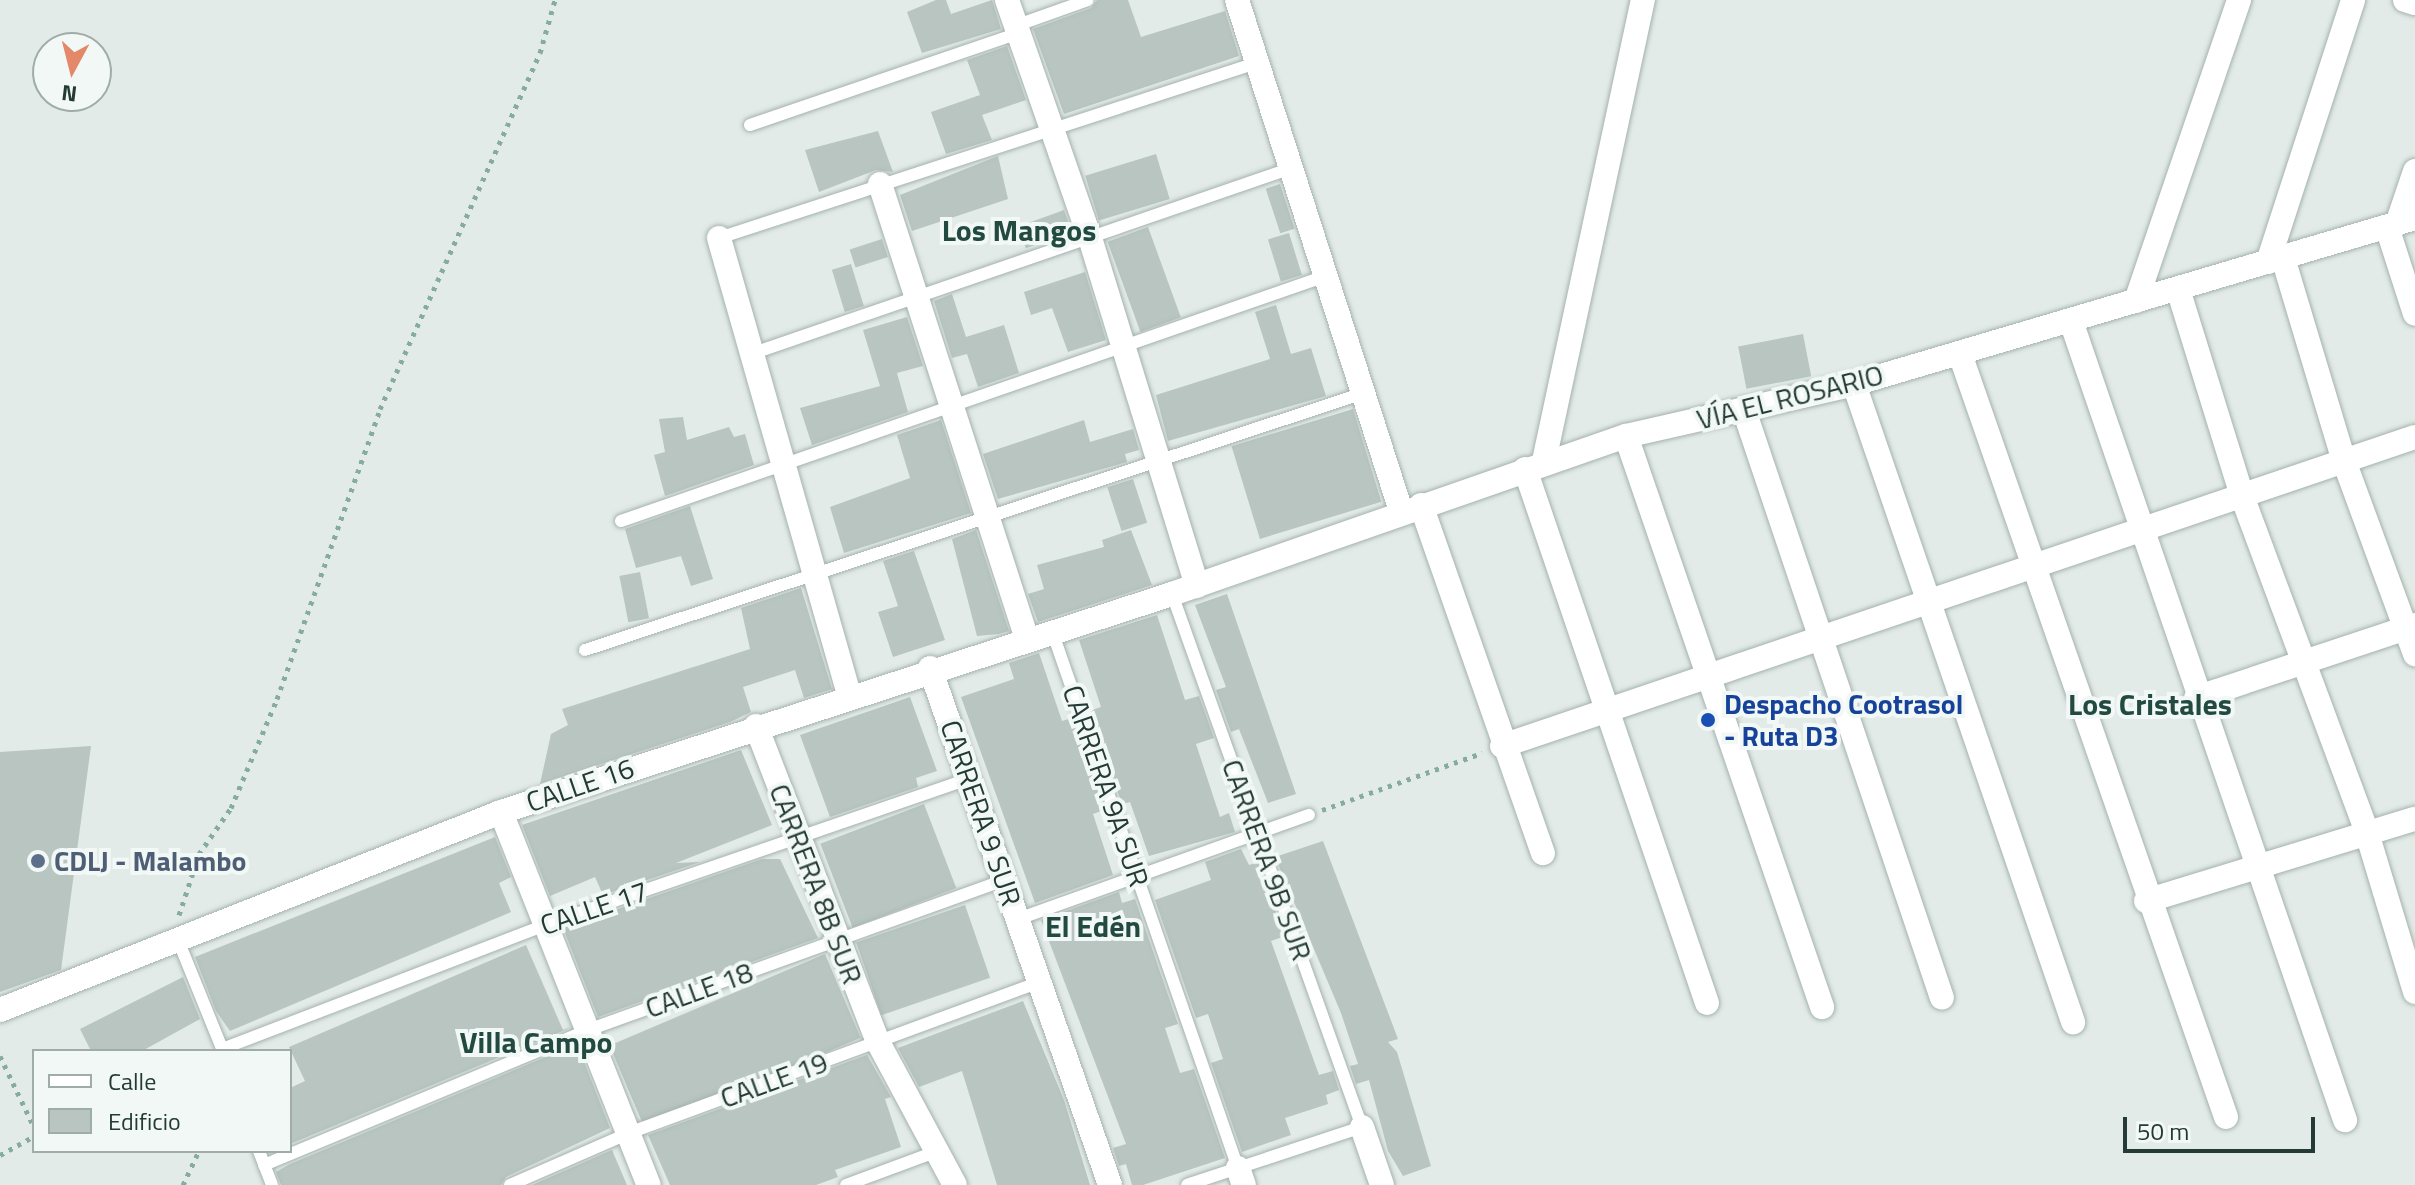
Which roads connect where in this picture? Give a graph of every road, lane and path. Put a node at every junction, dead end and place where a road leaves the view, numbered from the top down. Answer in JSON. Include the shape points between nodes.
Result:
{"nodes":[{"id":1,"x":555,"y":0,"type":"edge"},
{"id":2,"x":1007,"y":0,"type":"edge"},
{"id":3,"x":1088,"y":0,"type":"edge"},
{"id":4,"x":1237,"y":0,"type":"edge"},
{"id":5,"x":1643,"y":0,"type":"edge"},
{"id":6,"x":2239,"y":0,"type":"edge"},
{"id":7,"x":2353,"y":0,"type":"edge"},
{"id":8,"x":2405,"y":0,"type":"edge"},
{"id":9,"x":2415,"y":3,"type":"edge"},
{"id":10,"x":1017,"y":29,"type":"junction"},
{"id":11,"x":1256,"y":63,"type":"junction"},
{"id":12,"x":750,"y":125,"type":"dead end"},
{"id":13,"x":1051,"y":129,"type":"junction"},
{"id":14,"x":1289,"y":169,"type":"junction"},
{"id":15,"x":2415,"y":171,"type":"edge"},
{"id":16,"x":880,"y":184,"type":"junction"},
{"id":17,"x":2400,"y":223,"type":"edge"},
{"id":18,"x":719,"y":238,"type":"joint"},
{"id":19,"x":1090,"y":238,"type":"junction"},
{"id":20,"x":2275,"y":260,"type":"junction"},
{"id":21,"x":1323,"y":277,"type":"junction"},
{"id":22,"x":2178,"y":289,"type":"junction"},
{"id":23,"x":918,"y":298,"type":"junction"},
{"id":24,"x":2136,"y":301,"type":"junction"},
{"id":25,"x":2415,"y":314,"type":"edge"},
{"id":26,"x":2071,"y":321,"type":"junction"},
{"id":27,"x":1124,"y":347,"type":"junction"},
{"id":28,"x":751,"y":354,"type":"junction"},
{"id":29,"x":1960,"y":354,"type":"junction"},
{"id":30,"x":1854,"y":384,"type":"junction"},
{"id":31,"x":1361,"y":394,"type":"junction"},
{"id":32,"x":955,"y":408,"type":"junction"},
{"id":33,"x":1744,"y":410,"type":"junction"},
{"id":34,"x":1626,"y":436,"type":"junction"},
{"id":35,"x":2415,"y":437,"type":"edge"},
{"id":36,"x":1156,"y":460,"type":"junction"},
{"id":37,"x":2344,"y":461,"type":"junction"},
{"id":38,"x":1535,"y":465,"type":"junction"},
{"id":39,"x":782,"y":466,"type":"junction"},
{"id":40,"x":2242,"y":496,"type":"junction"},
{"id":41,"x":1411,"y":508,"type":"junction"},
{"id":42,"x":989,"y":516,"type":"junction"},
{"id":43,"x":621,"y":521,"type":"dead end"},
{"id":44,"x":2139,"y":531,"type":"junction"},
{"id":45,"x":2033,"y":566,"type":"junction"},
{"id":46,"x":814,"y":572,"type":"junction"},
{"id":47,"x":1197,"y":586,"type":"junction"},
{"id":48,"x":1172,"y":594,"type":"junction"},
{"id":49,"x":1928,"y":599,"type":"junction"},
{"id":50,"x":2411,"y":627,"type":"edge"},
{"id":51,"x":1052,"y":630,"type":"junction"},
{"id":52,"x":1027,"y":638,"type":"junction"},
{"id":53,"x":1821,"y":638,"type":"junction"},
{"id":54,"x":585,"y":650,"type":"dead end"},
{"id":55,"x":2415,"y":654,"type":"edge"},
{"id":56,"x":2304,"y":662,"type":"junction"},
{"id":57,"x":930,"y":668,"type":"junction"},
{"id":58,"x":1708,"y":677,"type":"junction"},
{"id":59,"x":849,"y":695,"type":"junction"},
{"id":60,"x":2196,"y":698,"type":"junction"},
{"id":61,"x":1604,"y":712,"type":"junction"},
{"id":62,"x":756,"y":726,"type":"junction"},
{"id":63,"x":1502,"y":746,"type":"junction"},
{"id":64,"x":969,"y":779,"type":"junction"},
{"id":65,"x":501,"y":812,"type":"junction"},
{"id":66,"x":1309,"y":815,"type":"joint"},
{"id":67,"x":2415,"y":819,"type":"edge"},
{"id":68,"x":2367,"y":833,"type":"junction"},
{"id":69,"x":1257,"y":834,"type":"junction"},
{"id":70,"x":797,"y":838,"type":"junction"},
{"id":71,"x":1543,"y":853,"type":"dead end"},
{"id":72,"x":2254,"y":868,"type":"junction"},
{"id":73,"x":1139,"y":877,"type":"junction"},
{"id":74,"x":1005,"y":880,"type":"junction"},
{"id":75,"x":2146,"y":901,"type":"junction"},
{"id":76,"x":1018,"y":919,"type":"junction"},
{"id":77,"x":547,"y":924,"type":"junction"},
{"id":78,"x":178,"y":940,"type":"junction"},
{"id":79,"x":836,"y":941,"type":"junction"},
{"id":80,"x":1040,"y":982,"type":"junction"},
{"id":81,"x":2415,"y":992,"type":"edge"},
{"id":82,"x":1942,"y":998,"type":"dead end"},
{"id":83,"x":1707,"y":1003,"type":"dead end"},
{"id":84,"x":1822,"y":1007,"type":"dead end"},
{"id":85,"x":0,"y":1010,"type":"edge"},
{"id":86,"x":2073,"y":1022,"type":"dead end"},
{"id":87,"x":588,"y":1030,"type":"junction"},
{"id":88,"x":878,"y":1042,"type":"junction"},
{"id":89,"x":223,"y":1049,"type":"edge"},
{"id":90,"x":226,"y":1049,"type":"edge"},
{"id":91,"x":0,"y":1056,"type":"edge"},
{"id":92,"x":2226,"y":1117,"type":"dead end"},
{"id":93,"x":2345,"y":1120,"type":"dead end"},
{"id":94,"x":32,"y":1123,"type":"edge"},
{"id":95,"x":1362,"y":1127,"type":"junction"},
{"id":96,"x":629,"y":1133,"type":"junction"},
{"id":97,"x":32,"y":1137,"type":"edge"},
{"id":98,"x":935,"y":1152,"type":"junction"},
{"id":99,"x":198,"y":1153,"type":"edge"},
{"id":100,"x":260,"y":1153,"type":"edge"},
{"id":101,"x":0,"y":1155,"type":"edge"},
{"id":102,"x":264,"y":1165,"type":"junction"},
{"id":103,"x":1241,"y":1177,"type":"edge"},
{"id":104,"x":183,"y":1185,"type":"edge"},
{"id":105,"x":272,"y":1185,"type":"edge"},
{"id":106,"x":510,"y":1185,"type":"edge"},
{"id":107,"x":649,"y":1185,"type":"edge"},
{"id":108,"x":846,"y":1185,"type":"edge"},
{"id":109,"x":955,"y":1185,"type":"edge"},
{"id":110,"x":1110,"y":1185,"type":"edge"},
{"id":111,"x":1187,"y":1185,"type":"edge"},
{"id":112,"x":1382,"y":1185,"type":"edge"}],
"edges":[{"from":1,"to":78,"type":"path","via":[[540,53],[380,409],[277,699],[231,808],[184,889]]},
{"from":2,"to":10,"type":"street"},
{"from":3,"to":10,"type":"lane"},
{"from":4,"to":11,"type":"street"},
{"from":5,"to":38,"type":"street"},
{"from":6,"to":24,"type":"street"},
{"from":7,"to":20,"type":"street"},
{"from":8,"to":9,"type":"street"},
{"from":10,"to":12,"type":"lane"},
{"from":10,"to":13,"type":"street"},
{"from":11,"to":13,"type":"lane"},
{"from":11,"to":14,"type":"street"},
{"from":13,"to":16,"type":"lane"},
{"from":13,"to":19,"type":"street"},
{"from":14,"to":19,"type":"lane"},
{"from":14,"to":21,"type":"street"},
{"from":15,"to":17,"type":"street"},
{"from":16,"to":18,"type":"lane"},
{"from":16,"to":23,"type":"street"},
{"from":17,"to":20,"type":"street","name":"VÍA EL ROSARIO"},
{"from":17,"to":25,"type":"street"},
{"from":18,"to":28,"type":"street"},
{"from":19,"to":23,"type":"lane"},
{"from":19,"to":27,"type":"street"},
{"from":20,"to":22,"type":"street","name":"VÍA EL ROSARIO"},
{"from":20,"to":37,"type":"street"},
{"from":21,"to":27,"type":"lane"},
{"from":21,"to":31,"type":"street"},
{"from":22,"to":24,"type":"street","name":"VÍA EL ROSARIO"},
{"from":22,"to":40,"type":"street"},
{"from":23,"to":28,"type":"lane"},
{"from":23,"to":32,"type":"street"},
{"from":24,"to":26,"type":"street","name":"VÍA EL ROSARIO"},
{"from":26,"to":29,"type":"street","name":"VÍA EL ROSARIO"},
{"from":26,"to":44,"type":"street"},
{"from":27,"to":32,"type":"lane"},
{"from":27,"to":36,"type":"street"},
{"from":28,"to":39,"type":"street"},
{"from":29,"to":30,"type":"street","name":"VÍA EL ROSARIO"},
{"from":29,"to":45,"type":"street"},
{"from":30,"to":33,"type":"street","name":"VÍA EL ROSARIO"},
{"from":30,"to":49,"type":"street"},
{"from":31,"to":36,"type":"lane"},
{"from":31,"to":41,"type":"street"},
{"from":32,"to":39,"type":"lane"},
{"from":32,"to":42,"type":"street"},
{"from":33,"to":34,"type":"street","name":"VÍA EL ROSARIO"},
{"from":33,"to":53,"type":"street"},
{"from":34,"to":38,"type":"street","name":"VÍA EL ROSARIO"},
{"from":34,"to":58,"type":"street"},
{"from":35,"to":37,"type":"street"},
{"from":36,"to":42,"type":"lane"},
{"from":36,"to":47,"type":"street"},
{"from":37,"to":40,"type":"street"},
{"from":37,"to":50,"type":"street"},
{"from":38,"to":41,"type":"street","name":"VÍA EL ROSARIO"},
{"from":38,"to":61,"type":"street"},
{"from":39,"to":43,"type":"lane"},
{"from":39,"to":46,"type":"street"},
{"from":40,"to":44,"type":"street"},
{"from":40,"to":56,"type":"street"},
{"from":41,"to":47,"type":"street","name":"VÍA EL ROSARIO"},
{"from":41,"to":63,"type":"street"},
{"from":42,"to":46,"type":"lane"},
{"from":42,"to":52,"type":"street"},
{"from":44,"to":45,"type":"street"},
{"from":44,"to":60,"type":"street"},
{"from":45,"to":49,"type":"street"},
{"from":45,"to":75,"type":"street"},
{"from":46,"to":54,"type":"lane"},
{"from":46,"to":59,"type":"street"},
{"from":47,"to":48,"type":"street","name":"VÍA EL ROSARIO"},
{"from":48,"to":51,"type":"street","name":"CALLE 16"},
{"from":48,"to":69,"type":"lane","name":"CARRERA 9B SUR"},
{"from":49,"to":53,"type":"street"},
{"from":49,"to":86,"type":"street"},
{"from":50,"to":55,"type":"street"},
{"from":50,"to":56,"type":"street"},
{"from":51,"to":52,"type":"street","name":"CALLE 16"},
{"from":51,"to":73,"type":"lane","name":"CARRERA 9A SUR"},
{"from":52,"to":57,"type":"street","name":"CALLE 16"},
{"from":53,"to":58,"type":"street"},
{"from":53,"to":82,"type":"street"},
{"from":56,"to":60,"type":"street"},
{"from":56,"to":68,"type":"street"},
{"from":57,"to":59,"type":"street","name":"CALLE 16"},
{"from":57,"to":64,"type":"street","name":"CARRERA 9 SUR"},
{"from":58,"to":61,"type":"street"},
{"from":58,"to":84,"type":"street"},
{"from":59,"to":62,"type":"street","name":"CALLE 16"},
{"from":60,"to":72,"type":"street"},
{"from":61,"to":63,"type":"street"},
{"from":61,"to":83,"type":"street"},
{"from":62,"to":65,"type":"street","name":"CALLE 16"},
{"from":62,"to":70,"type":"street","name":"CARRERA 8B SUR"},
{"from":63,"to":66,"type":"path"},
{"from":63,"to":71,"type":"street"},
{"from":64,"to":70,"type":"lane","name":"CALLE 17"},
{"from":64,"to":74,"type":"street","name":"CARRERA 9 SUR"},
{"from":65,"to":77,"type":"street"},
{"from":65,"to":78,"type":"street","name":"CALLE 16"},
{"from":66,"to":69,"type":"lane"},
{"from":67,"to":68,"type":"street"},
{"from":68,"to":72,"type":"street"},
{"from":68,"to":81,"type":"street"},
{"from":69,"to":73,"type":"lane"},
{"from":69,"to":95,"type":"lane","name":"CARRERA 9B SUR"},
{"from":70,"to":77,"type":"lane","name":"CALLE 17"},
{"from":70,"to":79,"type":"street","name":"CARRERA 8B SUR"},
{"from":72,"to":75,"type":"street"},
{"from":72,"to":93,"type":"street"},
{"from":73,"to":76,"type":"lane"},
{"from":73,"to":103,"type":"lane","name":"CARRERA 9A SUR"},
{"from":74,"to":76,"type":"street","name":"CARRERA 9 SUR"},
{"from":74,"to":79,"type":"lane","name":"CALLE 18"},
{"from":75,"to":92,"type":"street"},
{"from":76,"to":80,"type":"street","name":"CARRERA 9 SUR"},
{"from":77,"to":87,"type":"street"},
{"from":77,"to":90,"type":"lane","name":"CALLE 17"},
{"from":78,"to":85,"type":"street","name":"CALLE 16"},
{"from":78,"to":89,"type":"lane"},
{"from":79,"to":87,"type":"lane","name":"CALLE 18"},
{"from":79,"to":88,"type":"street","name":"CARRERA 8B SUR"},
{"from":80,"to":88,"type":"lane","name":"CALLE 19"},
{"from":80,"to":110,"type":"street","name":"CARRERA 9 SUR"},
{"from":87,"to":96,"type":"street"},
{"from":87,"to":102,"type":"lane","name":"CALLE 18"},
{"from":88,"to":96,"type":"lane","name":"CALLE 19"},
{"from":88,"to":98,"type":"street","name":"CARRERA 8B SUR"},
{"from":91,"to":94,"type":"path"},
{"from":95,"to":103,"type":"lane"},
{"from":95,"to":112,"type":"street"},
{"from":96,"to":106,"type":"lane","name":"CALLE 19"},
{"from":96,"to":107,"type":"street"},
{"from":97,"to":101,"type":"path"},
{"from":98,"to":108,"type":"lane"},
{"from":98,"to":109,"type":"street","name":"CARRERA 8B SUR"},
{"from":99,"to":104,"type":"path"},
{"from":100,"to":102,"type":"lane"},
{"from":102,"to":105,"type":"lane"},
{"from":103,"to":111,"type":"lane"}]}
